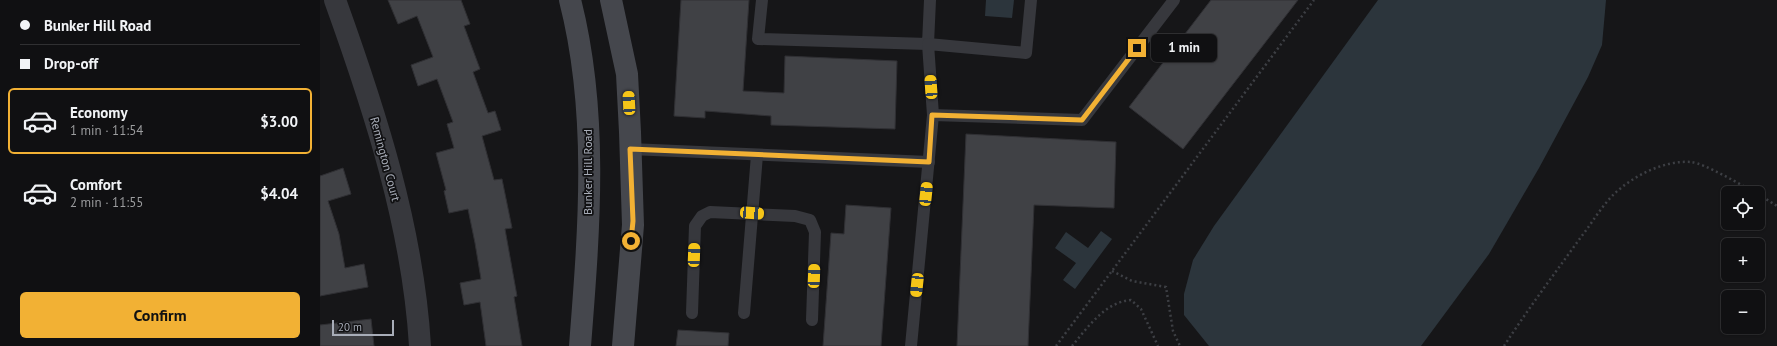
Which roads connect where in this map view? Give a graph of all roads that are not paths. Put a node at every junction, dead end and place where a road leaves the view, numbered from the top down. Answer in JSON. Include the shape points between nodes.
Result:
{"nodes":[{"id":1,"x":335,"y":0,"type":"edge"},
{"id":2,"x":570,"y":0,"type":"edge"},
{"id":3,"x":611,"y":0,"type":"edge"},
{"id":4,"x":762,"y":0,"type":"edge"},
{"id":5,"x":930,"y":0,"type":"edge"},
{"id":6,"x":1030,"y":0,"type":"edge"},
{"id":7,"x":1174,"y":0,"type":"edge"},
{"id":8,"x":928,"y":44,"type":"junction"},
{"id":9,"x":932,"y":115,"type":"junction"},
{"id":10,"x":630,"y":149,"type":"junction"},
{"id":11,"x":757,"y":155,"type":"junction"},
{"id":12,"x":929,"y":162,"type":"junction"},
{"id":13,"x":752,"y":213,"type":"junction"},
{"id":14,"x":692,"y":313,"type":"dead end"},
{"id":15,"x":744,"y":313,"type":"dead end"},
{"id":16,"x":812,"y":320,"type":"dead end"},
{"id":17,"x":420,"y":346,"type":"edge"},
{"id":18,"x":580,"y":346,"type":"edge"},
{"id":19,"x":623,"y":346,"type":"edge"},
{"id":20,"x":911,"y":346,"type":"edge"}],
"edges":[{"from":1,"to":17,"type":"street","name":"Remington Court","via":[[392,174],[418,310]]},
{"from":2,"to":18,"type":"main road","name":"Bunker Hill Road","via":[[582,58],[589,132],[588,238]]},
{"from":3,"to":10,"type":"main road","via":[[627,74]]},
{"from":4,"to":8,"type":"lane","via":[[758,39]]},
{"from":5,"to":8,"type":"lane"},
{"from":6,"to":8,"type":"lane","via":[[1026,53]]},
{"from":7,"to":9,"type":"lane","via":[[1082,120]]},
{"from":8,"to":9,"type":"lane"},
{"from":9,"to":12,"type":"lane"},
{"from":10,"to":11,"type":"lane"},
{"from":10,"to":19,"type":"main road","via":[[633,225]]},
{"from":11,"to":12,"type":"lane"},
{"from":11,"to":13,"type":"lane"},
{"from":12,"to":20,"type":"lane"},
{"from":13,"to":14,"type":"lane","via":[[710,212],[702,216],[694,226]]},
{"from":13,"to":15,"type":"lane"},
{"from":13,"to":16,"type":"lane","via":[[795,216],[810,220],[815,232]]}]}
